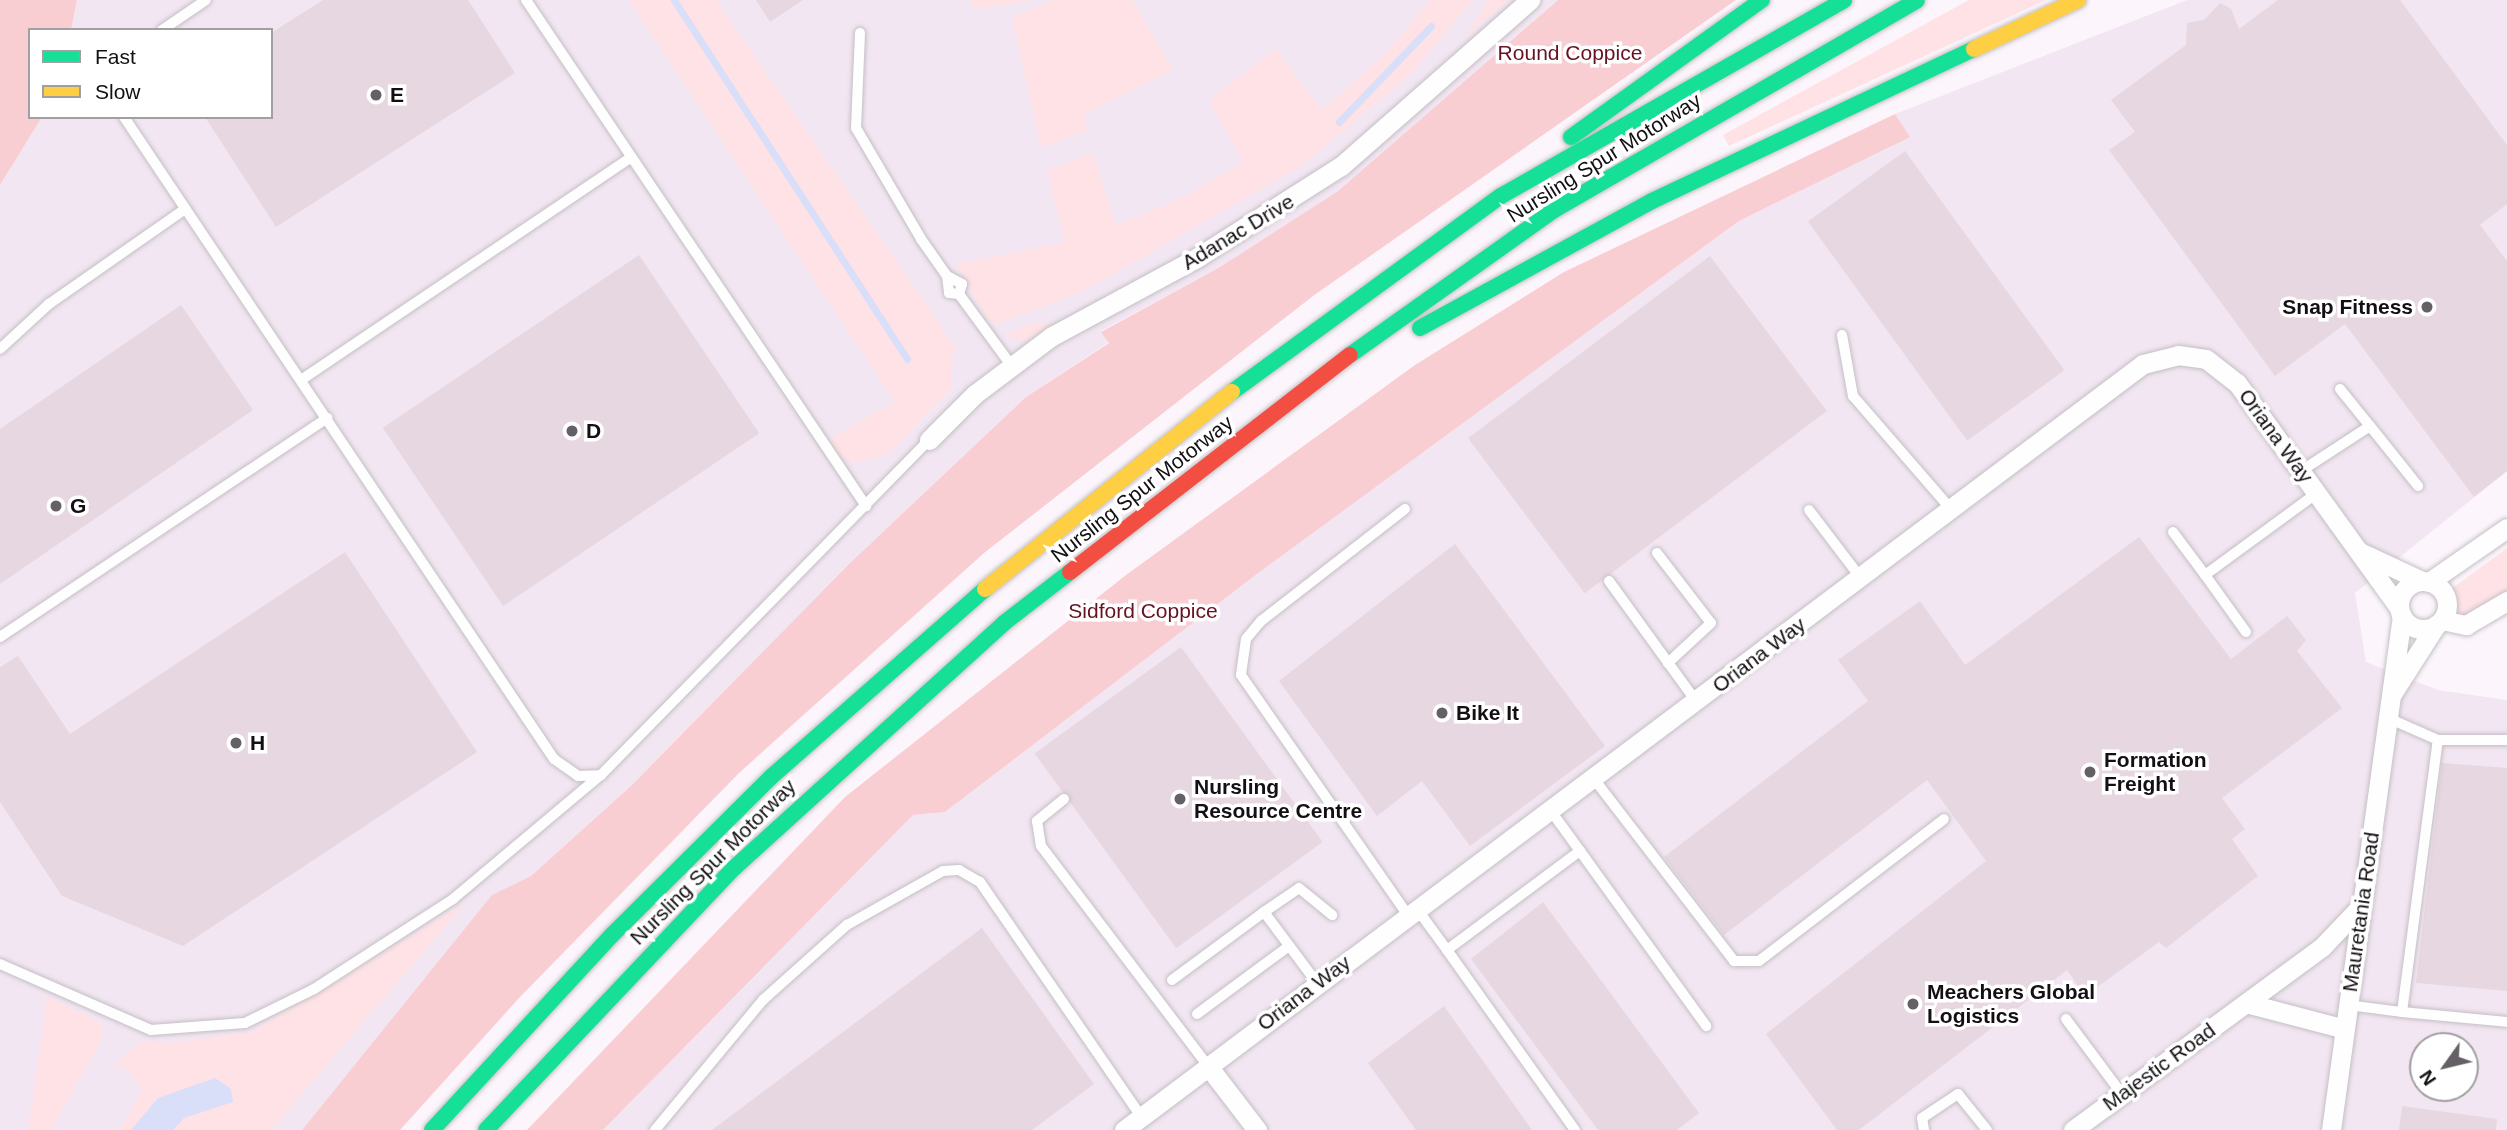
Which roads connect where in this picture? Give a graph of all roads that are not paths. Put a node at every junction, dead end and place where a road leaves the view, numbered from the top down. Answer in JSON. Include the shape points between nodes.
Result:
{"nodes":[{"id":1,"x":206,"y":0,"type":"edge"},
{"id":2,"x":526,"y":0,"type":"edge"},
{"id":3,"x":1530,"y":0,"type":"edge"},
{"id":4,"x":1762,"y":0,"type":"edge"},
{"id":5,"x":1844,"y":0,"type":"edge"},
{"id":6,"x":1917,"y":0,"type":"edge"},
{"id":7,"x":2078,"y":0,"type":"edge"},
{"id":8,"x":165,"y":28,"type":"edge"},
{"id":9,"x":860,"y":33,"type":"dead end"},
{"id":10,"x":125,"y":119,"type":"edge"},
{"id":11,"x":631,"y":157,"type":"junction"},
{"id":12,"x":1502,"y":196,"type":"junction"},
{"id":13,"x":185,"y":209,"type":"junction"},
{"id":14,"x":1842,"y":335,"type":"dead end"},
{"id":15,"x":0,"y":349,"type":"edge"},
{"id":16,"x":1011,"y":365,"type":"junction"},
{"id":17,"x":301,"y":380,"type":"junction"},
{"id":18,"x":2340,"y":389,"type":"dead end"},
{"id":19,"x":1276,"y":412,"type":"junction"},
{"id":20,"x":327,"y":418,"type":"junction"},
{"id":21,"x":2370,"y":426,"type":"junction"},
{"id":22,"x":929,"y":440,"type":"joint"},
{"id":23,"x":2301,"y":471,"type":"junction"},
{"id":24,"x":2418,"y":486,"type":"dead end"},
{"id":25,"x":2317,"y":493,"type":"junction"},
{"id":26,"x":866,"y":506,"type":"junction"},
{"id":27,"x":1405,"y":509,"type":"dead end"},
{"id":28,"x":1951,"y":509,"type":"junction"},
{"id":29,"x":1809,"y":510,"type":"dead end"},
{"id":30,"x":2507,"y":528,"type":"edge"},
{"id":31,"x":2172,"y":532,"type":"dead end"},
{"id":32,"x":2360,"y":552,"type":"junction"},
{"id":33,"x":1657,"y":553,"type":"dead end"},
{"id":34,"x":2205,"y":575,"type":"junction"},
{"id":35,"x":1861,"y":578,"type":"junction"},
{"id":36,"x":1609,"y":581,"type":"dead end"},
{"id":37,"x":2426,"y":581,"type":"junction"},
{"id":38,"x":2507,"y":601,"type":"edge"},
{"id":39,"x":2400,"y":612,"type":"junction"},
{"id":40,"x":2439,"y":622,"type":"junction"},
{"id":41,"x":2246,"y":632,"type":"dead end"},
{"id":42,"x":0,"y":637,"type":"edge"},
{"id":43,"x":1668,"y":663,"type":"junction"},
{"id":44,"x":2392,"y":694,"type":"junction"},
{"id":45,"x":1696,"y":702,"type":"junction"},
{"id":46,"x":2388,"y":719,"type":"junction"},
{"id":47,"x":2438,"y":740,"type":"junction"},
{"id":48,"x":2507,"y":740,"type":"edge"},
{"id":49,"x":601,"y":775,"type":"junction"},
{"id":50,"x":1594,"y":779,"type":"junction"},
{"id":51,"x":1064,"y":799,"type":"dead end"},
{"id":52,"x":1551,"y":811,"type":"junction"},
{"id":53,"x":1944,"y":819,"type":"dead end"},
{"id":54,"x":1580,"y":851,"type":"junction"},
{"id":55,"x":2361,"y":905,"type":"junction"},
{"id":56,"x":1264,"y":912,"type":"junction"},
{"id":57,"x":1412,"y":912,"type":"junction"},
{"id":58,"x":1332,"y":915,"type":"dead end"},
{"id":59,"x":1289,"y":946,"type":"junction"},
{"id":60,"x":1447,"y":950,"type":"junction"},
{"id":61,"x":0,"y":964,"type":"edge"},
{"id":62,"x":1172,"y":980,"type":"dead end"},
{"id":63,"x":1317,"y":983,"type":"junction"},
{"id":64,"x":2246,"y":1003,"type":"junction"},
{"id":65,"x":2348,"y":1005,"type":"junction"},
{"id":66,"x":2402,"y":1012,"type":"junction"},
{"id":67,"x":1197,"y":1014,"type":"dead end"},
{"id":68,"x":2066,"y":1019,"type":"dead end"},
{"id":69,"x":2507,"y":1022,"type":"edge"},
{"id":70,"x":1706,"y":1026,"type":"dead end"},
{"id":71,"x":2345,"y":1029,"type":"junction"},
{"id":72,"x":1208,"y":1066,"type":"junction"},
{"id":73,"x":2122,"y":1094,"type":"junction"},
{"id":74,"x":1140,"y":1115,"type":"junction"},
{"id":75,"x":432,"y":1130,"type":"edge"},
{"id":76,"x":486,"y":1130,"type":"edge"},
{"id":77,"x":655,"y":1130,"type":"edge"},
{"id":78,"x":1124,"y":1130,"type":"edge"},
{"id":79,"x":1257,"y":1130,"type":"edge"},
{"id":80,"x":1575,"y":1130,"type":"edge"},
{"id":81,"x":1924,"y":1130,"type":"edge"},
{"id":82,"x":1987,"y":1130,"type":"edge"},
{"id":83,"x":2073,"y":1130,"type":"edge"},
{"id":84,"x":2331,"y":1130,"type":"edge"}],
"edges":[{"from":1,"to":8,"type":"lane"},
{"from":2,"to":11,"type":"lane"},
{"from":3,"to":16,"type":"street","name":"Adanac Drive","via":[[1301,195]]},
{"from":4,"to":12,"type":"highway","via":[[1614,101]]},
{"from":5,"to":12,"type":"highway","name":"Nursling Spur Motorway"},
{"from":6,"to":19,"type":"highway","name":"Nursling Spur Motorway","via":[[1554,210]]},
{"from":7,"to":19,"type":"highway","via":[[1652,201]]},
{"from":9,"to":16,"type":"lane","via":[[856,128],[947,276],[944,286],[958,294]]},
{"from":10,"to":13,"type":"lane"},
{"from":11,"to":17,"type":"lane"},
{"from":11,"to":26,"type":"lane"},
{"from":12,"to":75,"type":"highway","name":"Nursling Spur Motorway","via":[[1173,435],[876,679],[612,935]]},
{"from":13,"to":15,"type":"lane","via":[[49,304]]},
{"from":13,"to":17,"type":"lane"},
{"from":14,"to":28,"type":"lane","via":[[1853,396]]},
{"from":16,"to":22,"type":"street","name":"Adanac Drive"},
{"from":17,"to":20,"type":"lane"},
{"from":18,"to":21,"type":"lane"},
{"from":19,"to":76,"type":"highway","name":"Nursling Spur Motorway","via":[[1004,623],[871,737],[734,867]]},
{"from":20,"to":42,"type":"lane"},
{"from":20,"to":49,"type":"lane","via":[[554,759],[578,776]]},
{"from":21,"to":23,"type":"lane"},
{"from":21,"to":24,"type":"lane"},
{"from":22,"to":26,"type":"lane"},
{"from":23,"to":25,"type":"street","name":"Oriana Way"},
{"from":23,"to":28,"type":"street","name":"Oriana Way","via":[[2237,383],[2206,359],[2178,355],[2144,364]]},
{"from":25,"to":32,"type":"street","name":"Oriana Way"},
{"from":25,"to":34,"type":"lane"},
{"from":26,"to":49,"type":"lane"},
{"from":27,"to":57,"type":"lane","via":[[1261,621],[1246,639],[1241,675]]},
{"from":28,"to":35,"type":"street","name":"Oriana Way"},
{"from":29,"to":35,"type":"lane"},
{"from":30,"to":37,"type":"street"},
{"from":31,"to":34,"type":"lane"},
{"from":32,"to":37,"type":"street","name":"Oriana Way"},
{"from":32,"to":39,"type":"street","name":"Oriana Way"},
{"from":33,"to":43,"type":"lane","via":[[1711,623]]},
{"from":34,"to":41,"type":"lane"},
{"from":35,"to":45,"type":"street","name":"Oriana Way"},
{"from":36,"to":43,"type":"lane"},
{"from":37,"to":39,"type":"street","via":[[2407,586]]},
{"from":37,"to":40,"type":"street","via":[[2446,597]]},
{"from":38,"to":40,"type":"street","via":[[2466,625]]},
{"from":39,"to":40,"type":"street","via":[[2420,628]]},
{"from":39,"to":44,"type":"street","name":"Mauretania Road"},
{"from":40,"to":44,"type":"street","name":"Mauretania Road"},
{"from":43,"to":45,"type":"lane"},
{"from":44,"to":46,"type":"street","name":"Mauretania Road"},
{"from":45,"to":50,"type":"street","name":"Oriana Way"},
{"from":46,"to":47,"type":"lane"},
{"from":46,"to":55,"type":"street","name":"Mauretania Road"},
{"from":47,"to":48,"type":"lane"},
{"from":47,"to":66,"type":"lane"},
{"from":49,"to":61,"type":"lane","via":[[453,899],[313,989],[245,1023],[151,1030]]},
{"from":50,"to":52,"type":"street","name":"Oriana Way"},
{"from":50,"to":53,"type":"lane","via":[[1734,961],[1759,961]]},
{"from":51,"to":72,"type":"lane","via":[[1037,821],[1041,846]]},
{"from":52,"to":54,"type":"lane"},
{"from":52,"to":57,"type":"street","name":"Oriana Way"},
{"from":54,"to":60,"type":"lane"},
{"from":54,"to":70,"type":"lane"},
{"from":55,"to":64,"type":"street","name":"Majestic Road","via":[[2322,947]]},
{"from":55,"to":65,"type":"street","name":"Mauretania Road"},
{"from":56,"to":58,"type":"lane","via":[[1299,888]]},
{"from":56,"to":59,"type":"lane"},
{"from":56,"to":62,"type":"lane"},
{"from":57,"to":60,"type":"lane"},
{"from":57,"to":63,"type":"street","name":"Oriana Way"},
{"from":59,"to":63,"type":"lane"},
{"from":59,"to":67,"type":"lane"},
{"from":60,"to":80,"type":"lane"},
{"from":63,"to":72,"type":"street","name":"Oriana Way"},
{"from":64,"to":71,"type":"street"},
{"from":64,"to":73,"type":"street","name":"Majestic Road"},
{"from":65,"to":66,"type":"lane"},
{"from":65,"to":71,"type":"street","name":"Mauretania Road"},
{"from":66,"to":69,"type":"lane"},
{"from":68,"to":73,"type":"lane"},
{"from":71,"to":84,"type":"street","name":"Mauretania Road"},
{"from":72,"to":74,"type":"street","name":"Oriana Way"},
{"from":72,"to":79,"type":"street"},
{"from":73,"to":83,"type":"street","name":"Majestic Road"},
{"from":74,"to":77,"type":"lane","via":[[980,882],[959,870],[943,871],[847,925],[763,1000]]},
{"from":74,"to":78,"type":"street","name":"Oriana Way"},
{"from":81,"to":82,"type":"lane","via":[[1922,1118],[1958,1094]]}]}
